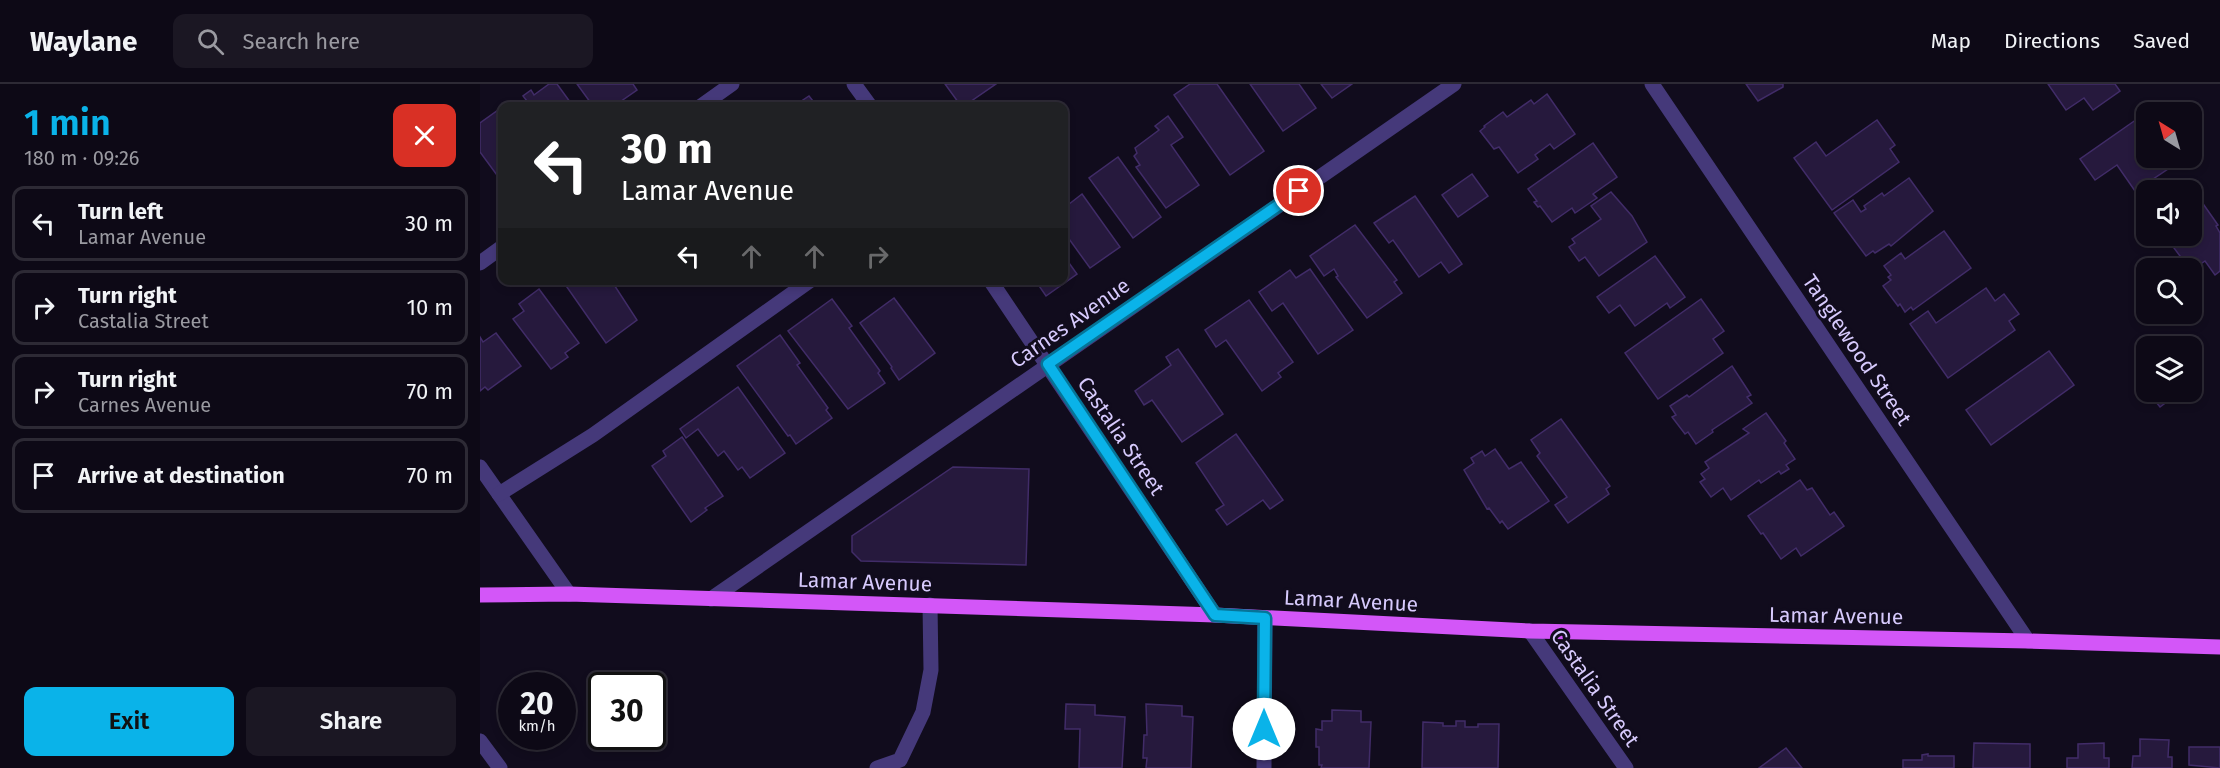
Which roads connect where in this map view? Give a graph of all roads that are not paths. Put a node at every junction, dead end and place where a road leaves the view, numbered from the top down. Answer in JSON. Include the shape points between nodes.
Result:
{"nodes":[{"id":1,"x":732,"y":84,"type":"edge"},
{"id":2,"x":854,"y":84,"type":"edge"},
{"id":3,"x":1454,"y":84,"type":"edge"},
{"id":4,"x":1652,"y":84,"type":"edge"},
{"id":5,"x":706,"y":102,"type":"edge"},
{"id":6,"x":867,"y":102,"type":"edge"},
{"id":7,"x":498,"y":250,"type":"edge"},
{"id":8,"x":480,"y":263,"type":"edge"},
{"id":9,"x":804,"y":285,"type":"edge"},
{"id":10,"x":993,"y":285,"type":"edge"},
{"id":11,"x":1048,"y":364,"type":"junction"},
{"id":12,"x":480,"y":467,"type":"edge"},
{"id":13,"x":499,"y":494,"type":"junction"},
{"id":14,"x":569,"y":594,"type":"junction"},
{"id":15,"x":480,"y":595,"type":"edge"},
{"id":16,"x":711,"y":599,"type":"junction"},
{"id":17,"x":930,"y":605,"type":"junction"},
{"id":18,"x":1215,"y":615,"type":"junction"},
{"id":19,"x":1265,"y":618,"type":"junction"},
{"id":20,"x":1530,"y":632,"type":"junction"},
{"id":21,"x":2028,"y":640,"type":"junction"},
{"id":22,"x":2220,"y":646,"type":"edge"},
{"id":23,"x":480,"y":741,"type":"edge"},
{"id":24,"x":500,"y":768,"type":"edge"},
{"id":25,"x":877,"y":768,"type":"edge"},
{"id":26,"x":1264,"y":768,"type":"edge"},
{"id":27,"x":1626,"y":768,"type":"edge"}],
"edges":[{"from":1,"to":5,"type":"street"},
{"from":2,"to":6,"type":"street"},
{"from":3,"to":11,"type":"street","name":"Carnes Avenue"},
{"from":4,"to":21,"type":"street","name":"Tanglewood Street"},
{"from":7,"to":8,"type":"street"},
{"from":9,"to":13,"type":"street","via":[[593,435]]},
{"from":10,"to":11,"type":"street","name":"Castalia Street"},
{"from":11,"to":16,"type":"street","name":"Carnes Avenue"},
{"from":11,"to":18,"type":"street","name":"Castalia Street"},
{"from":12,"to":13,"type":"street"},
{"from":13,"to":14,"type":"street"},
{"from":14,"to":15,"type":"main road","name":"Lamar Avenue"},
{"from":14,"to":16,"type":"main road","name":"Lamar Avenue"},
{"from":16,"to":17,"type":"main road","name":"Lamar Avenue"},
{"from":17,"to":18,"type":"main road","name":"Lamar Avenue"},
{"from":17,"to":25,"type":"street","via":[[931,669],[923,712],[900,760]]},
{"from":18,"to":19,"type":"main road","name":"Lamar Avenue"},
{"from":19,"to":20,"type":"main road","name":"Lamar Avenue"},
{"from":19,"to":26,"type":"street"},
{"from":20,"to":21,"type":"main road","name":"Lamar Avenue"},
{"from":20,"to":27,"type":"street","name":"Castalia Street"},
{"from":21,"to":22,"type":"main road","name":"Lamar Avenue"},
{"from":23,"to":24,"type":"street"}]}
